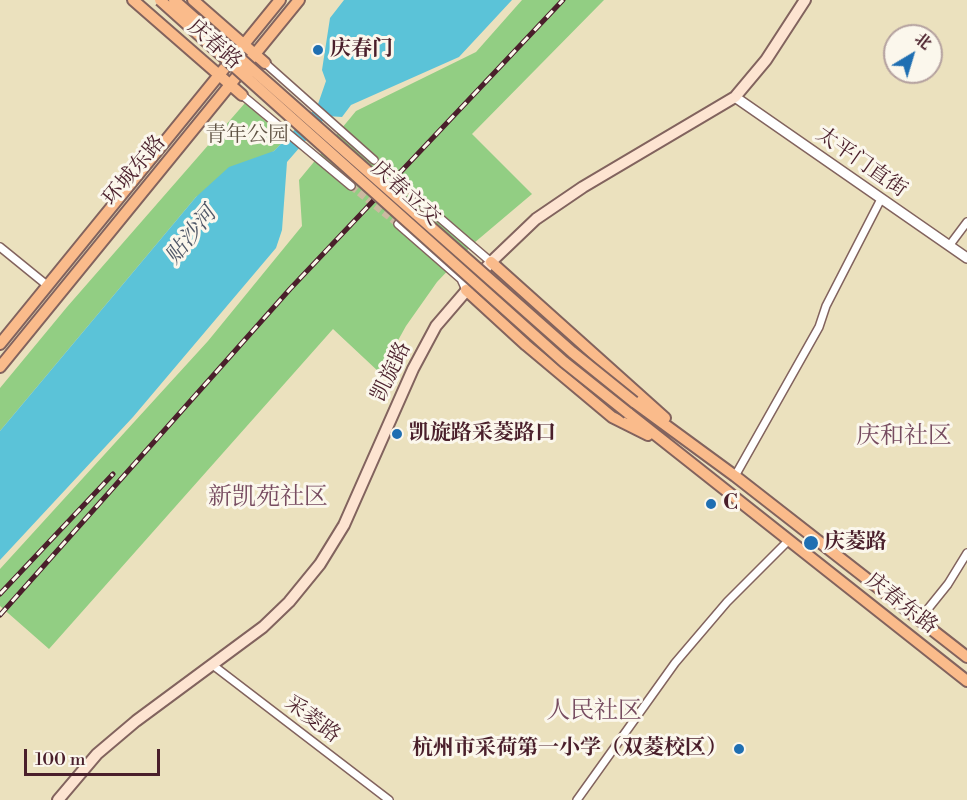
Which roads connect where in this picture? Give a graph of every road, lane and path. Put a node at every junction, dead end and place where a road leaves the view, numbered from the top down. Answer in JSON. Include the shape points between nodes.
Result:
{"nodes":[{"id":1,"x":134,"y":0,"type":"edge"},
{"id":2,"x":160,"y":0,"type":"edge"},
{"id":3,"x":174,"y":0,"type":"edge"},
{"id":4,"x":193,"y":0,"type":"edge"},
{"id":5,"x":280,"y":0,"type":"edge"},
{"id":6,"x":300,"y":0,"type":"edge"},
{"id":7,"x":805,"y":0,"type":"edge"},
{"id":8,"x":243,"y":43,"type":"junction"},
{"id":9,"x":255,"y":54,"type":"junction"},
{"id":10,"x":265,"y":63,"type":"joint"},
{"id":11,"x":219,"y":75,"type":"junction"},
{"id":12,"x":231,"y":86,"type":"junction"},
{"id":13,"x":242,"y":95,"type":"joint"},
{"id":14,"x":735,"y":96,"type":"junction"},
{"id":15,"x":374,"y":160,"type":"tunnel mouth"},
{"id":16,"x":351,"y":186,"type":"tunnel mouth"},
{"id":17,"x":419,"y":200,"type":"tunnel mouth"},
{"id":18,"x":881,"y":200,"type":"junction"},
{"id":19,"x":967,"y":222,"type":"edge"},
{"id":20,"x":398,"y":224,"type":"tunnel mouth"},
{"id":21,"x":949,"y":246,"type":"junction"},
{"id":22,"x":0,"y":247,"type":"edge"},
{"id":23,"x":967,"y":258,"type":"edge"},
{"id":24,"x":491,"y":262,"type":"junction"},
{"id":25,"x":48,"y":286,"type":"junction"},
{"id":26,"x":466,"y":290,"type":"junction"},
{"id":27,"x":0,"y":344,"type":"edge"},
{"id":28,"x":0,"y":367,"type":"edge"},
{"id":29,"x":634,"y":402,"type":"joint"},
{"id":30,"x":628,"y":413,"type":"joint"},
{"id":31,"x":690,"y":444,"type":"junction"},
{"id":32,"x":670,"y":446,"type":"junction"},
{"id":33,"x":735,"y":476,"type":"junction"},
{"id":34,"x":788,"y":541,"type":"junction"},
{"id":35,"x":967,"y":554,"type":"edge"},
{"id":36,"x":920,"y":620,"type":"junction"},
{"id":37,"x":967,"y":657,"type":"edge"},
{"id":38,"x":214,"y":666,"type":"junction"},
{"id":39,"x":967,"y":681,"type":"edge"},
{"id":40,"x":58,"y":800,"type":"edge"},
{"id":41,"x":389,"y":800,"type":"edge"},
{"id":42,"x":577,"y":800,"type":"edge"}],
"edges":[{"from":1,"to":11,"type":"main road","name":"庆春路"},
{"from":2,"to":30,"type":"main road","name":"庆春立交","bridge":true,"via":[[564,362]]},
{"from":3,"to":29,"type":"main road","name":"庆春立交","bridge":true,"via":[[572,352]]},
{"from":4,"to":8,"type":"main road","name":"庆春路"},
{"from":5,"to":8,"type":"main road","name":"环城东路"},
{"from":6,"to":9,"type":"main road","name":"环城东路"},
{"from":7,"to":14,"type":"main road","name":"凯旋路","via":[[766,60]]},
{"from":8,"to":9,"type":"main road","name":"庆春路"},
{"from":8,"to":11,"type":"main road","name":"环城东路"},
{"from":9,"to":10,"type":"main road","name":"庆春路"},
{"from":9,"to":12,"type":"main road","name":"环城东路"},
{"from":10,"to":15,"type":"street"},
{"from":11,"to":12,"type":"main road","name":"庆春路"},
{"from":11,"to":25,"type":"main road","name":"环城东路"},
{"from":12,"to":13,"type":"main road","name":"庆春路"},
{"from":12,"to":28,"type":"main road","name":"环城东路"},
{"from":13,"to":16,"type":"street"},
{"from":14,"to":18,"type":"street","name":"太平门直街"},
{"from":14,"to":24,"type":"main road","name":"凯旋路","via":[[583,187],[536,219]]},
{"from":17,"to":24,"type":"street"},
{"from":18,"to":21,"type":"street","name":"太平门直街"},
{"from":18,"to":33,"type":"street","via":[[819,327]]},
{"from":19,"to":21,"type":"street"},
{"from":20,"to":26,"type":"street","via":[[461,279]]},
{"from":21,"to":23,"type":"street","name":"太平门直街"},
{"from":22,"to":25,"type":"street"},
{"from":24,"to":26,"type":"main road","name":"凯旋路"},
{"from":24,"to":31,"type":"main road","name":"庆春东路","via":[[639,393]]},
{"from":25,"to":27,"type":"main road","name":"环城东路"},
{"from":26,"to":32,"type":"main road","name":"庆春东路","via":[[612,417]]},
{"from":26,"to":38,"type":"main road","name":"凯旋路","via":[[436,326],[413,369],[344,525],[320,564],[289,602]]},
{"from":29,"to":31,"type":"main road","name":"庆春东路"},
{"from":30,"to":32,"type":"main road","name":"庆春东路"},
{"from":31,"to":33,"type":"main road","name":"庆春东路"},
{"from":32,"to":34,"type":"main road","name":"庆春东路"},
{"from":33,"to":36,"type":"main road","name":"庆春东路"},
{"from":34,"to":39,"type":"main road","name":"庆春东路"},
{"from":34,"to":42,"type":"street","via":[[727,602],[675,663]]},
{"from":35,"to":36,"type":"street"},
{"from":36,"to":37,"type":"main road","name":"庆春东路"},
{"from":38,"to":40,"type":"main road","name":"凯旋路","via":[[105,747]]},
{"from":38,"to":41,"type":"street","name":"采菱路"}]}
